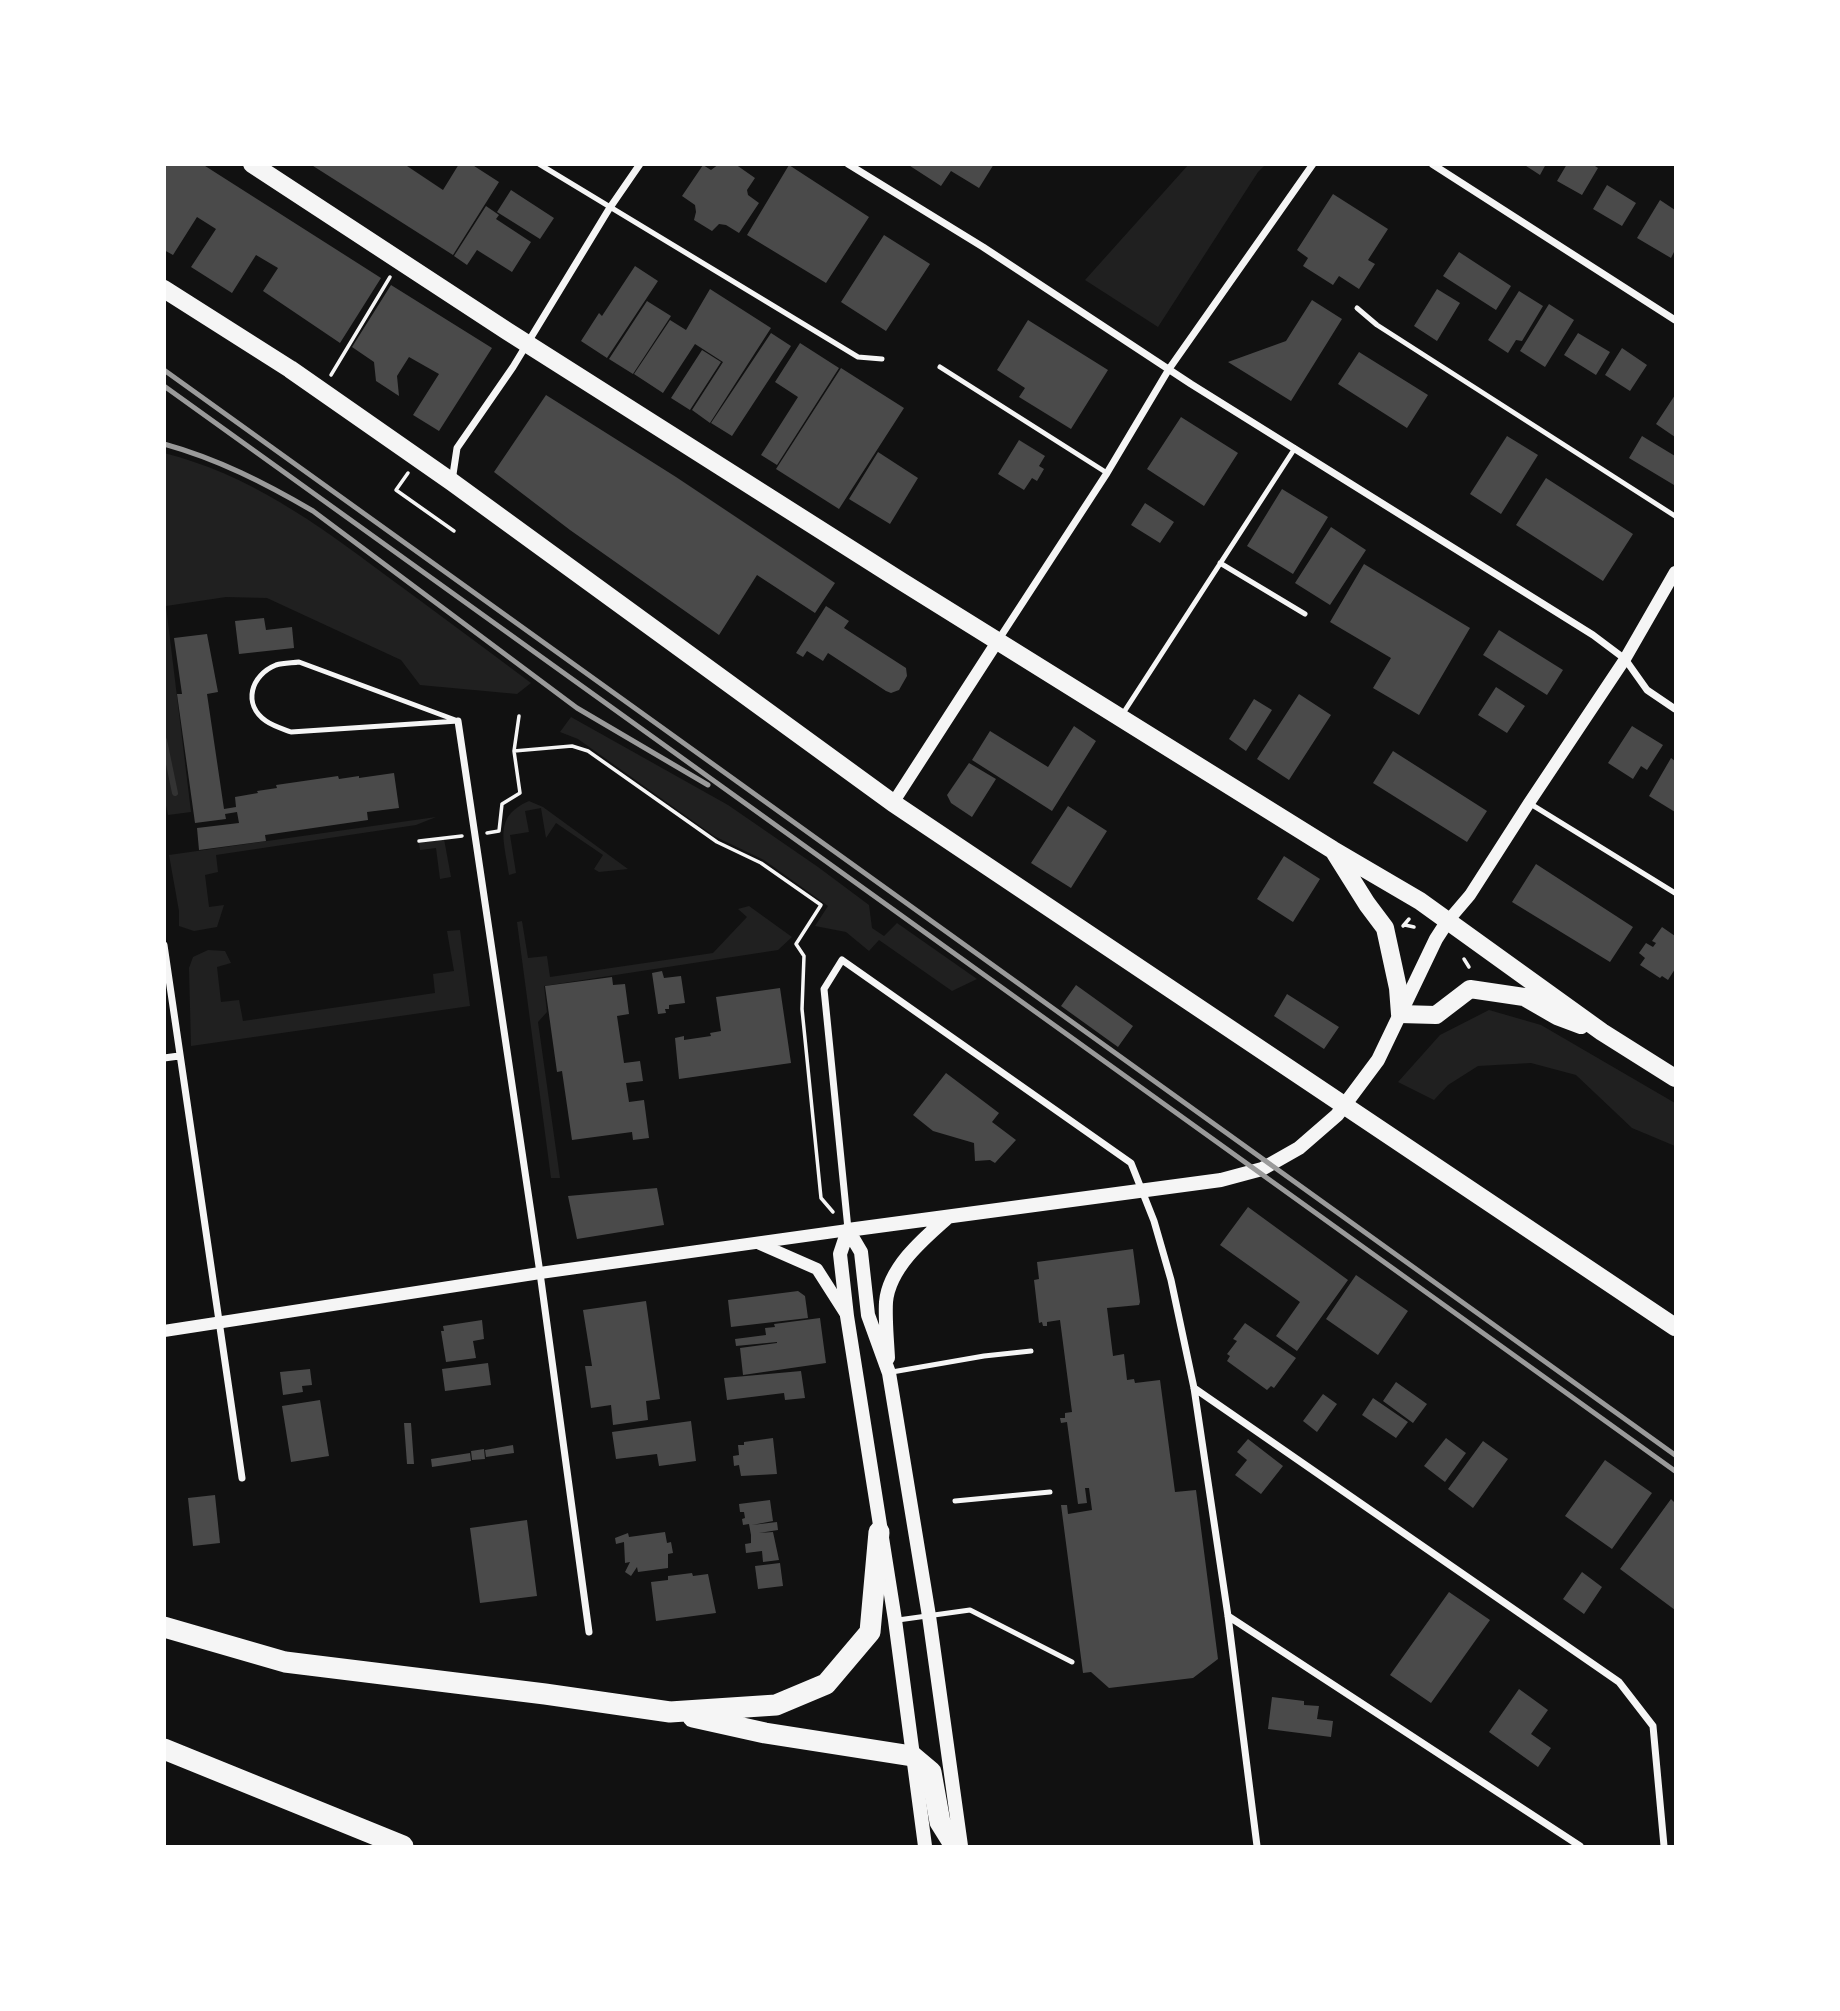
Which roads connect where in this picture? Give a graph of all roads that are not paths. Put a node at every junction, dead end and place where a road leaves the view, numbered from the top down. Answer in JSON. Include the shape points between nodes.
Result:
{"nodes":[{"id":1,"x":253,"y":164,"type":"edge"},
{"id":2,"x":539,"y":164,"type":"edge"},
{"id":3,"x":640,"y":164,"type":"edge"},
{"id":4,"x":848,"y":164,"type":"edge"},
{"id":5,"x":1313,"y":164,"type":"edge"},
{"id":6,"x":1432,"y":164,"type":"edge"},
{"id":7,"x":610,"y":209,"type":"junction"},
{"id":8,"x":164,"y":289,"type":"edge"},
{"id":9,"x":1357,"y":308,"type":"dead end"},
{"id":10,"x":1675,"y":320,"type":"edge"},
{"id":11,"x":527,"y":343,"type":"junction"},
{"id":12,"x":882,"y":359,"type":"dead end"},
{"id":13,"x":940,"y":367,"type":"dead end"},
{"id":14,"x":1169,"y":369,"type":"junction"},
{"id":15,"x":1295,"y":448,"type":"junction"},
{"id":16,"x":1107,"y":474,"type":"junction"},
{"id":17,"x":452,"y":481,"type":"junction"},
{"id":18,"x":1675,"y":516,"type":"edge"},
{"id":19,"x":1220,"y":563,"type":"junction"},
{"id":20,"x":1675,"y":572,"type":"edge"},
{"id":21,"x":1305,"y":614,"type":"dead end"},
{"id":22,"x":997,"y":642,"type":"junction"},
{"id":23,"x":1625,"y":659,"type":"junction"},
{"id":24,"x":1675,"y":709,"type":"edge"},
{"id":25,"x":1120,"y":719,"type":"junction"},
{"id":26,"x":458,"y":721,"type":"junction"},
{"id":27,"x":893,"y":803,"type":"junction"},
{"id":28,"x":1529,"y":803,"type":"junction"},
{"id":29,"x":1334,"y":850,"type":"junction"},
{"id":30,"x":1675,"y":893,"type":"edge"},
{"id":31,"x":1447,"y":922,"type":"junction"},
{"id":32,"x":164,"y":945,"type":"edge"},
{"id":33,"x":1400,"y":1014,"type":"junction"},
{"id":34,"x":1602,"y":1032,"type":"junction"},
{"id":35,"x":179,"y":1056,"type":"junction"},
{"id":36,"x":164,"y":1058,"type":"edge"},
{"id":37,"x":1675,"y":1077,"type":"edge"},
{"id":38,"x":947,"y":1218,"type":"junction"},
{"id":39,"x":848,"y":1230,"type":"junction"},
{"id":40,"x":759,"y":1244,"type":"junction"},
{"id":41,"x":540,"y":1273,"type":"junction"},
{"id":42,"x":847,"y":1316,"type":"junction"},
{"id":43,"x":220,"y":1322,"type":"junction"},
{"id":44,"x":1675,"y":1326,"type":"edge"},
{"id":45,"x":164,"y":1331,"type":"edge"},
{"id":46,"x":1031,"y":1351,"type":"dead end"},
{"id":47,"x":888,"y":1373,"type":"junction"},
{"id":48,"x":1194,"y":1388,"type":"junction"},
{"id":49,"x":242,"y":1478,"type":"dead end"},
{"id":50,"x":1050,"y":1492,"type":"dead end"},
{"id":51,"x":955,"y":1502,"type":"dead end"},
{"id":52,"x":879,"y":1532,"type":"junction"},
{"id":53,"x":929,"y":1616,"type":"junction"},
{"id":54,"x":1228,"y":1616,"type":"junction"},
{"id":55,"x":895,"y":1620,"type":"junction"},
{"id":56,"x":164,"y":1627,"type":"edge"},
{"id":57,"x":589,"y":1632,"type":"dead end"},
{"id":58,"x":1072,"y":1662,"type":"dead end"},
{"id":59,"x":670,"y":1712,"type":"junction"},
{"id":60,"x":164,"y":1749,"type":"edge"},
{"id":61,"x":912,"y":1756,"type":"junction"},
{"id":62,"x":403,"y":1846,"type":"edge"},
{"id":63,"x":925,"y":1846,"type":"edge"},
{"id":64,"x":955,"y":1846,"type":"edge"},
{"id":65,"x":961,"y":1846,"type":"edge"},
{"id":66,"x":1257,"y":1846,"type":"edge"},
{"id":67,"x":1580,"y":1846,"type":"edge"},
{"id":68,"x":1664,"y":1846,"type":"edge"}],
"edges":[{"from":1,"to":11,"type":"main road"},
{"from":2,"to":7,"type":"lane"},
{"from":3,"to":7,"type":"street"},
{"from":4,"to":14,"type":"street"},
{"from":5,"to":14,"type":"street"},
{"from":6,"to":10,"type":"street"},
{"from":7,"to":11,"type":"street"},
{"from":7,"to":12,"type":"lane","via":[[858,357]]},
{"from":8,"to":17,"type":"main road"},
{"from":9,"to":18,"type":"lane"},
{"from":11,"to":17,"type":"street","via":[[457,448]]},
{"from":11,"to":22,"type":"main road"},
{"from":13,"to":16,"type":"lane"},
{"from":14,"to":15,"type":"street"},
{"from":14,"to":16,"type":"street"},
{"from":15,"to":19,"type":"lane"},
{"from":15,"to":23,"type":"street"},
{"from":16,"to":22,"type":"street"},
{"from":17,"to":27,"type":"main road"},
{"from":19,"to":21,"type":"lane"},
{"from":19,"to":25,"type":"lane"},
{"from":20,"to":23,"type":"street"},
{"from":22,"to":25,"type":"main road"},
{"from":22,"to":27,"type":"street"},
{"from":23,"to":24,"type":"street","via":[[1647,690]]},
{"from":23,"to":28,"type":"street"},
{"from":25,"to":29,"type":"main road"},
{"from":26,"to":26,"type":"lane","via":[[299,662],[276,665],[251,689],[251,703],[266,722],[291,732]]},
{"from":26,"to":41,"type":"street"},
{"from":27,"to":44,"type":"main road"},
{"from":28,"to":30,"type":"lane"},
{"from":28,"to":31,"type":"street","via":[[1470,895]]},
{"from":29,"to":31,"type":"main road"},
{"from":29,"to":33,"type":"main road","via":[[1385,928]]},
{"from":31,"to":33,"type":"main road"},
{"from":31,"to":34,"type":"main road"},
{"from":32,"to":35,"type":"street"},
{"from":33,"to":34,"type":"main road","via":[[1436,1015],[1470,989],[1524,997],[1557,1016]]},
{"from":33,"to":38,"type":"main road","via":[[1378,1060],[1337,1115],[1300,1148],[1262,1169],[1221,1180]]},
{"from":34,"to":37,"type":"main road"},
{"from":35,"to":36,"type":"street"},
{"from":35,"to":43,"type":"street"},
{"from":38,"to":39,"type":"main road"},
{"from":38,"to":47,"type":"main road","via":[[915,1247],[886,1300]]},
{"from":39,"to":40,"type":"street"},
{"from":39,"to":42,"type":"main road","via":[[840,1255]]},
{"from":39,"to":47,"type":"main road","via":[[862,1252],[868,1315]]},
{"from":39,"to":48,"type":"street","via":[[824,989],[842,960],[1131,1163],[1171,1280]]},
{"from":40,"to":41,"type":"street"},
{"from":40,"to":42,"type":"street","via":[[817,1269]]},
{"from":41,"to":43,"type":"street"},
{"from":41,"to":57,"type":"street"},
{"from":42,"to":52,"type":"main road"},
{"from":43,"to":45,"type":"street"},
{"from":43,"to":49,"type":"street"},
{"from":46,"to":47,"type":"lane"},
{"from":47,"to":53,"type":"main road"},
{"from":48,"to":54,"type":"street"},
{"from":48,"to":68,"type":"street","via":[[1619,1682],[1653,1726]]},
{"from":50,"to":51,"type":"lane"},
{"from":52,"to":55,"type":"main road"},
{"from":52,"to":59,"type":"highway","via":[[870,1632],[826,1684],[776,1705]]},
{"from":53,"to":55,"type":"lane"},
{"from":53,"to":58,"type":"lane","via":[[970,1610]]},
{"from":53,"to":65,"type":"main road"},
{"from":54,"to":66,"type":"street"},
{"from":54,"to":67,"type":"street"},
{"from":55,"to":61,"type":"main road"},
{"from":56,"to":59,"type":"highway","via":[[285,1662]]},
{"from":59,"to":61,"type":"highway","via":[[765,1734]]},
{"from":60,"to":62,"type":"highway"},
{"from":61,"to":63,"type":"main road"},
{"from":61,"to":64,"type":"highway","via":[[931,1772],[940,1822]]}]}
